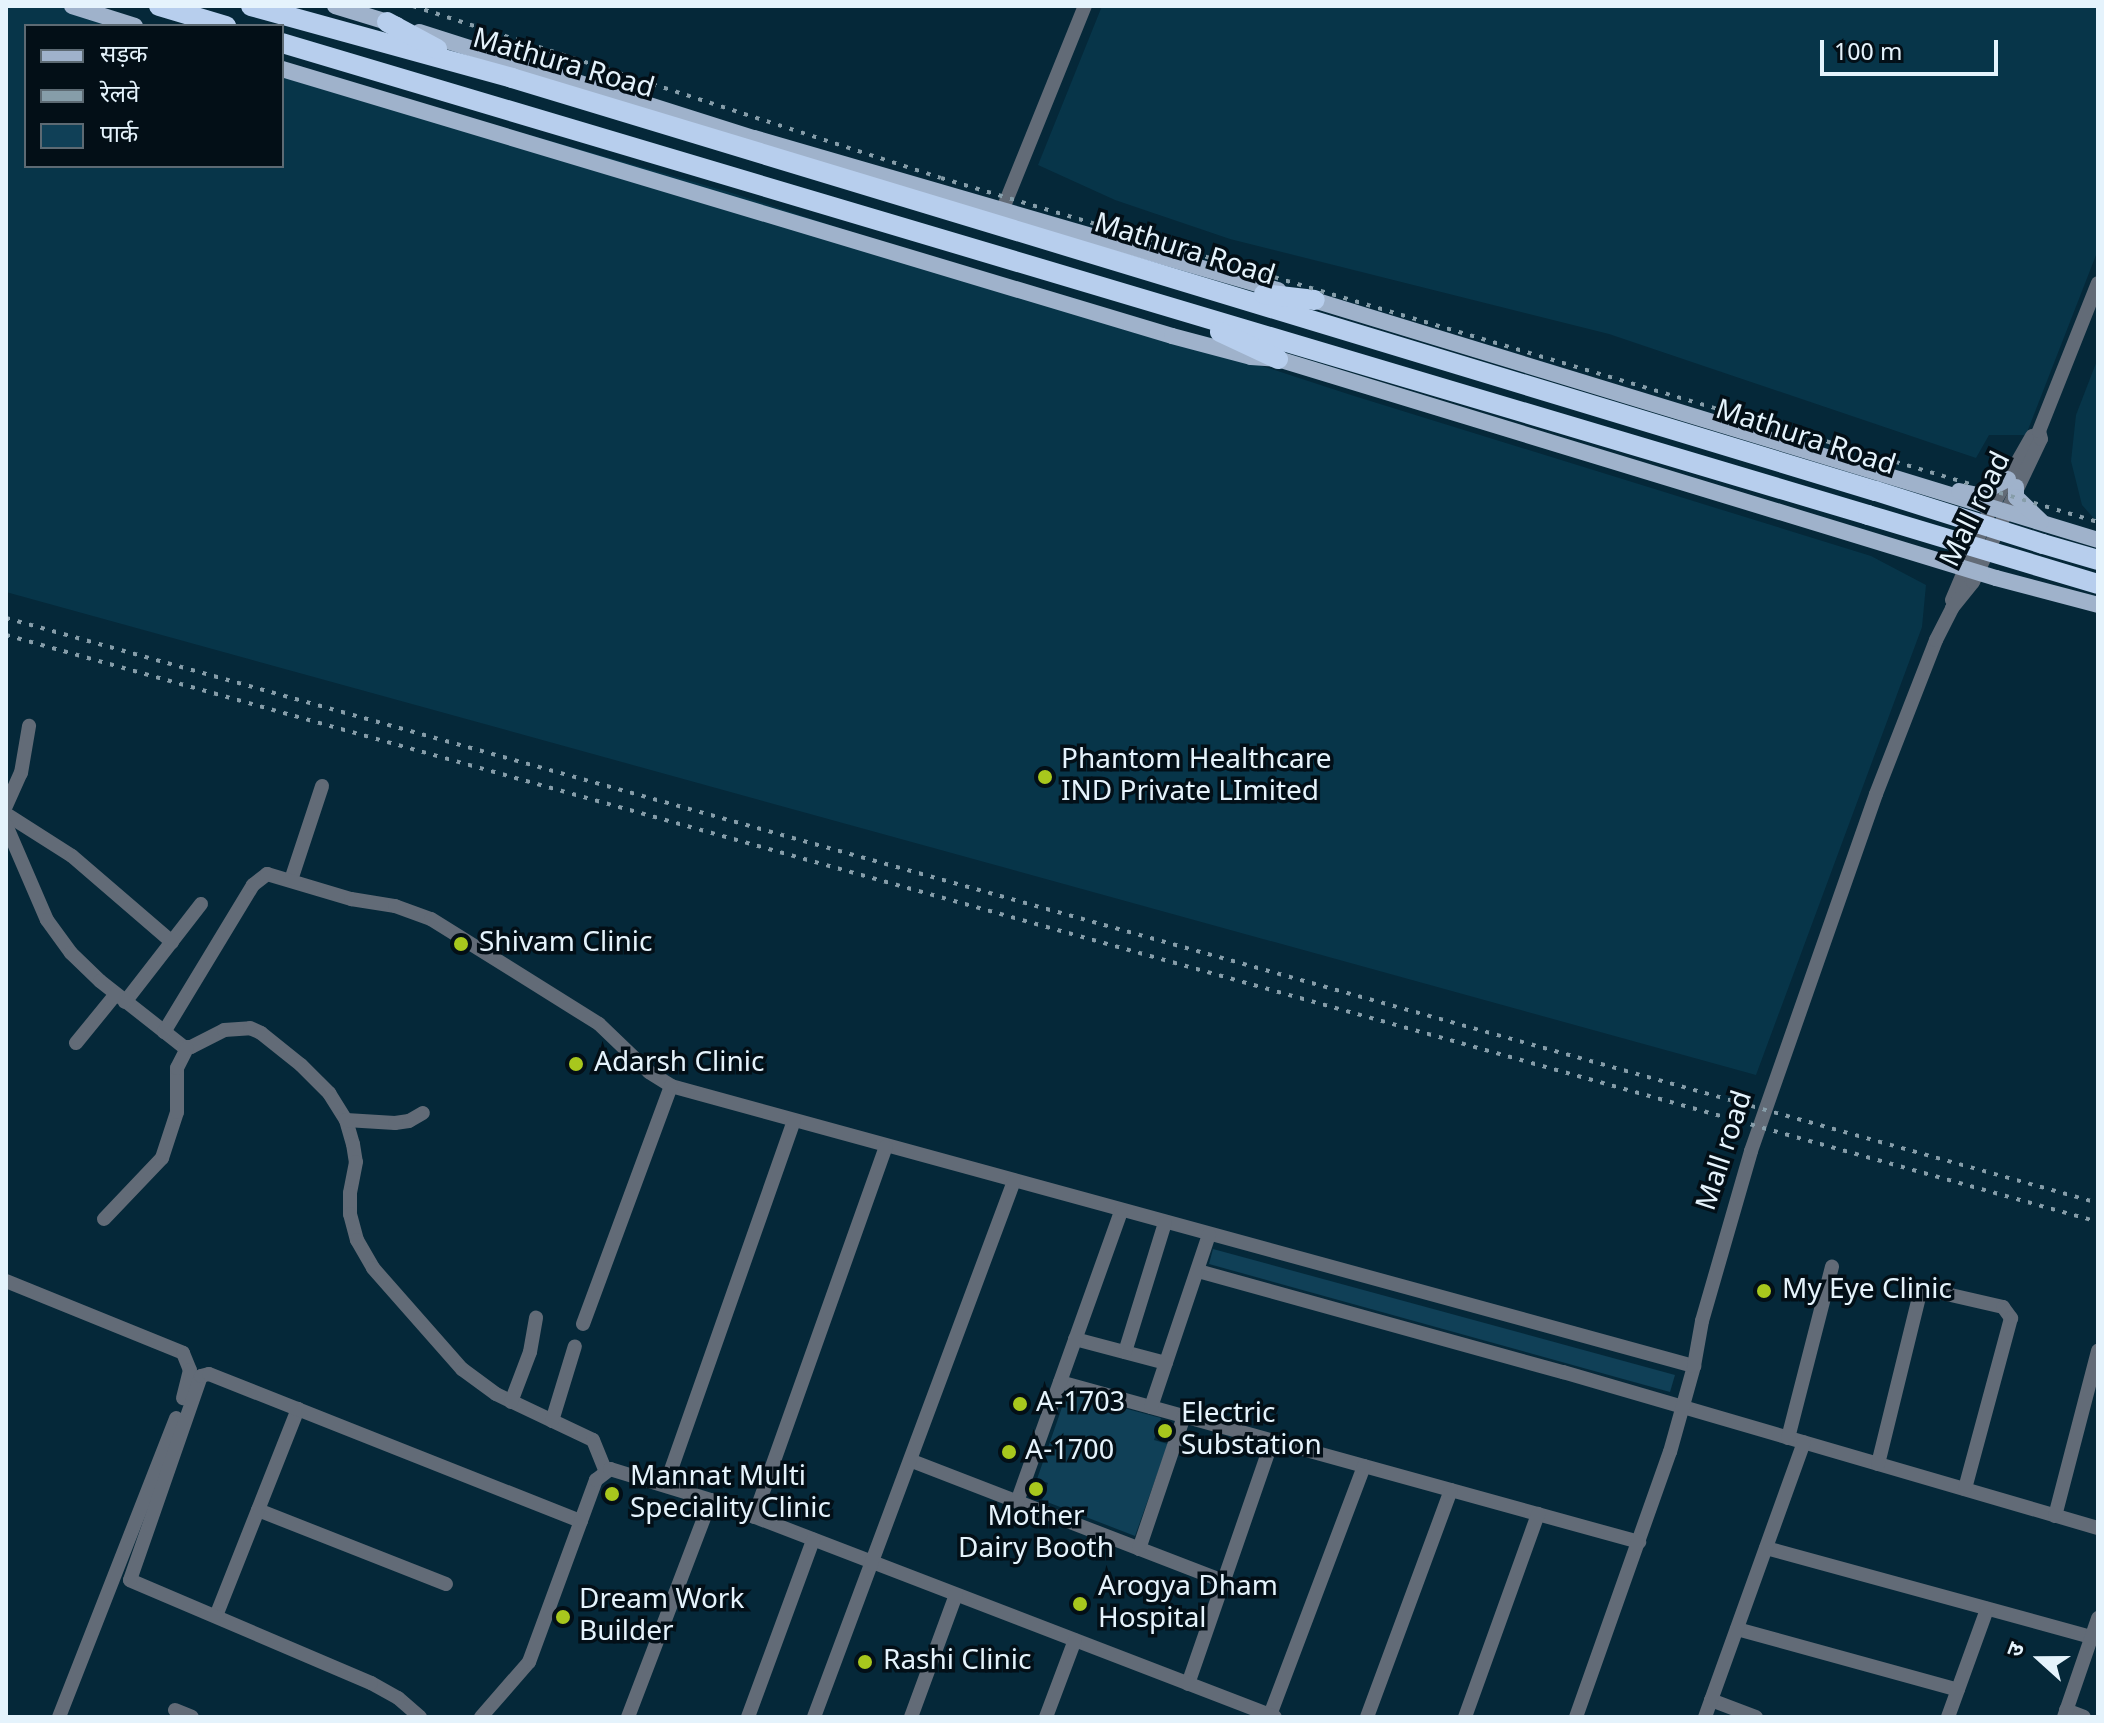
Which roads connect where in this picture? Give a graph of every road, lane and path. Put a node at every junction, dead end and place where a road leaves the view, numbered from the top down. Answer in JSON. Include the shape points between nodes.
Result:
{"nodes":[{"id":1,"x":72,"y":6,"type":"edge"},
{"id":2,"x":159,"y":6,"type":"edge"},
{"id":3,"x":251,"y":6,"type":"edge"},
{"id":4,"x":335,"y":6,"type":"edge"},
{"id":5,"x":1085,"y":6,"type":"edge"},
{"id":6,"x":387,"y":22,"type":"junction"},
{"id":7,"x":129,"y":24,"type":"edge"},
{"id":8,"x":219,"y":24,"type":"edge"},
{"id":9,"x":284,"y":44,"type":"edge"},
{"id":10,"x":470,"y":67,"type":"junction"},
{"id":11,"x":284,"y":70,"type":"edge"},
{"id":12,"x":1002,"y":211,"type":"junction"},
{"id":13,"x":2098,"y":283,"type":"edge"},
{"id":14,"x":1212,"y":289,"type":"junction"},
{"id":15,"x":1315,"y":300,"type":"junction"},
{"id":16,"x":1281,"y":350,"type":"junction"},
{"id":17,"x":1796,"y":449,"type":"junction"},
{"id":18,"x":1889,"y":479,"type":"junction"},
{"id":19,"x":1691,"y":483,"type":"junction"},
{"id":20,"x":2012,"y":483,"type":"junction"},
{"id":21,"x":1996,"y":512,"type":"junction"},
{"id":22,"x":2057,"y":529,"type":"junction"},
{"id":23,"x":1874,"y":538,"type":"junction"},
{"id":24,"x":2098,"y":540,"type":"edge"},
{"id":25,"x":2098,"y":560,"type":"edge"},
{"id":26,"x":1969,"y":572,"type":"junction"},
{"id":27,"x":2098,"y":584,"type":"edge"},
{"id":28,"x":2031,"y":587,"type":"junction"},
{"id":29,"x":2098,"y":605,"type":"edge"},
{"id":30,"x":29,"y":726,"type":"dead end"},
{"id":31,"x":322,"y":786,"type":"dead end"},
{"id":32,"x":6,"y":806,"type":"edge"},
{"id":33,"x":6,"y":814,"type":"edge"},
{"id":34,"x":6,"y":825,"type":"edge"},
{"id":35,"x":291,"y":880,"type":"junction"},
{"id":36,"x":201,"y":904,"type":"dead end"},
{"id":37,"x":172,"y":942,"type":"junction"},
{"id":38,"x":120,"y":998,"type":"junction"},
{"id":39,"x":164,"y":1032,"type":"junction"},
{"id":40,"x":76,"y":1043,"type":"dead end"},
{"id":41,"x":187,"y":1048,"type":"junction"},
{"id":42,"x":671,"y":1086,"type":"junction"},
{"id":43,"x":423,"y":1113,"type":"dead end"},
{"id":44,"x":346,"y":1120,"type":"junction"},
{"id":45,"x":794,"y":1121,"type":"junction"},
{"id":46,"x":886,"y":1147,"type":"junction"},
{"id":47,"x":1014,"y":1181,"type":"junction"},
{"id":48,"x":1121,"y":1211,"type":"junction"},
{"id":49,"x":104,"y":1219,"type":"dead end"},
{"id":50,"x":1165,"y":1223,"type":"junction"},
{"id":51,"x":1209,"y":1235,"type":"junction"},
{"id":52,"x":1832,"y":1267,"type":"dead end"},
{"id":53,"x":1198,"y":1271,"type":"junction"},
{"id":54,"x":6,"y":1281,"type":"edge"},
{"id":55,"x":536,"y":1318,"type":"dead end"},
{"id":56,"x":583,"y":1324,"type":"dead end"},
{"id":57,"x":1075,"y":1339,"type":"junction"},
{"id":58,"x":575,"y":1346,"type":"dead end"},
{"id":59,"x":2098,"y":1351,"type":"edge"},
{"id":60,"x":1125,"y":1352,"type":"junction"},
{"id":61,"x":1166,"y":1363,"type":"junction"},
{"id":62,"x":1694,"y":1366,"type":"junction"},
{"id":63,"x":2096,"y":1367,"type":"edge"},
{"id":64,"x":1060,"y":1382,"type":"junction"},
{"id":65,"x":511,"y":1402,"type":"junction"},
{"id":66,"x":1151,"y":1407,"type":"junction"},
{"id":67,"x":1683,"y":1407,"type":"junction"},
{"id":68,"x":298,"y":1409,"type":"junction"},
{"id":69,"x":1184,"y":1416,"type":"junction"},
{"id":70,"x":552,"y":1421,"type":"junction"},
{"id":71,"x":1788,"y":1438,"type":"junction"},
{"id":72,"x":1272,"y":1441,"type":"junction"},
{"id":73,"x":1804,"y":1442,"type":"junction"},
{"id":74,"x":912,"y":1461,"type":"junction"},
{"id":75,"x":1878,"y":1464,"type":"junction"},
{"id":76,"x":1364,"y":1466,"type":"junction"},
{"id":77,"x":605,"y":1470,"type":"junction"},
{"id":78,"x":666,"y":1484,"type":"junction"},
{"id":79,"x":1965,"y":1489,"type":"junction"},
{"id":80,"x":1451,"y":1490,"type":"junction"},
{"id":81,"x":711,"y":1500,"type":"junction"},
{"id":82,"x":1017,"y":1502,"type":"junction"},
{"id":83,"x":258,"y":1510,"type":"junction"},
{"id":84,"x":1538,"y":1514,"type":"junction"},
{"id":85,"x":2055,"y":1516,"type":"junction"},
{"id":86,"x":754,"y":1517,"type":"junction"},
{"id":87,"x":581,"y":1521,"type":"junction"},
{"id":88,"x":2098,"y":1528,"type":"edge"},
{"id":89,"x":813,"y":1540,"type":"junction"},
{"id":90,"x":1639,"y":1542,"type":"junction"},
{"id":91,"x":1766,"y":1548,"type":"junction"},
{"id":92,"x":1139,"y":1549,"type":"junction"},
{"id":93,"x":870,"y":1563,"type":"junction"},
{"id":94,"x":1223,"y":1581,"type":"junction"},
{"id":95,"x":446,"y":1584,"type":"dead end"},
{"id":96,"x":956,"y":1595,"type":"junction"},
{"id":97,"x":1987,"y":1609,"type":"junction"},
{"id":98,"x":216,"y":1616,"type":"junction"},
{"id":99,"x":2098,"y":1618,"type":"edge"},
{"id":100,"x":1737,"y":1629,"type":"junction"},
{"id":101,"x":2091,"y":1637,"type":"junction"},
{"id":102,"x":1075,"y":1640,"type":"junction"},
{"id":103,"x":1188,"y":1684,"type":"junction"},
{"id":104,"x":1958,"y":1690,"type":"junction"},
{"id":105,"x":1711,"y":1700,"type":"junction"},
{"id":106,"x":175,"y":1710,"type":"dead end"},
{"id":107,"x":2065,"y":1713,"type":"edge"},
{"id":108,"x":1272,"y":1716,"type":"edge"},
{"id":109,"x":59,"y":1717,"type":"edge"},
{"id":110,"x":192,"y":1717,"type":"edge"},
{"id":111,"x":420,"y":1717,"type":"edge"},
{"id":112,"x":481,"y":1717,"type":"edge"},
{"id":113,"x":628,"y":1717,"type":"edge"},
{"id":114,"x":748,"y":1717,"type":"edge"},
{"id":115,"x":814,"y":1717,"type":"edge"},
{"id":116,"x":911,"y":1717,"type":"edge"},
{"id":117,"x":1046,"y":1717,"type":"edge"},
{"id":118,"x":1367,"y":1717,"type":"edge"},
{"id":119,"x":1465,"y":1717,"type":"edge"},
{"id":120,"x":1576,"y":1717,"type":"edge"},
{"id":121,"x":1705,"y":1717,"type":"edge"},
{"id":122,"x":1756,"y":1717,"type":"edge"},
{"id":123,"x":1948,"y":1717,"type":"edge"},
{"id":124,"x":2084,"y":1717,"type":"edge"}],
"edges":[{"from":1,"to":7,"type":"main road"},
{"from":2,"to":8,"type":"highway"},
{"from":3,"to":10,"type":"highway","name":"Mathura Road"},
{"from":4,"to":6,"type":"main road"},
{"from":5,"to":12,"type":"street"},
{"from":6,"to":10,"type":"highway"},
{"from":6,"to":12,"type":"main road","via":[[640,104]]},
{"from":9,"to":16,"type":"highway","name":"Mathura Road","via":[[1174,308]]},
{"from":10,"to":14,"type":"highway","name":"Mathura Road"},
{"from":11,"to":16,"type":"main road","via":[[1172,336],[1251,357]]},
{"from":12,"to":15,"type":"main road"},
{"from":13,"to":20,"type":"street","name":"Mall road","via":[[2039,431],[2032,435]]},
{"from":14,"to":15,"type":"highway"},
{"from":14,"to":25,"type":"highway","name":"Mathura Road","bridge":true},
{"from":15,"to":17,"type":"main road"},
{"from":16,"to":19,"type":"main road"},
{"from":16,"to":27,"type":"highway","name":"Mathura Road","bridge":true},
{"from":17,"to":18,"type":"main road"},
{"from":17,"to":20,"type":"main road","via":[[1835,452],[1978,495]]},
{"from":18,"to":21,"type":"main road"},
{"from":18,"to":23,"type":"main road","via":[[1908,496],[1910,519],[1893,537]]},
{"from":19,"to":23,"type":"main road"},
{"from":19,"to":26,"type":"main road","via":[[1783,520]]},
{"from":20,"to":21,"type":"street","name":"Mall road"},
{"from":20,"to":22,"type":"main road","via":[[2025,508]]},
{"from":21,"to":22,"type":"main road"},
{"from":21,"to":26,"type":"street","name":"Mall road"},
{"from":22,"to":24,"type":"main road"},
{"from":22,"to":28,"type":"main road","via":[[2031,532],[2013,551],[2012,566]]},
{"from":23,"to":26,"type":"main road"},
{"from":26,"to":28,"type":"main road"},
{"from":26,"to":62,"type":"street","name":"Mall road","via":[[1936,640],[1876,794],[1751,1151]]},
{"from":28,"to":29,"type":"main road"},
{"from":30,"to":32,"type":"street","via":[[21,773]]},
{"from":31,"to":35,"type":"street"},
{"from":33,"to":37,"type":"street","via":[[72,856]]},
{"from":34,"to":38,"type":"street","via":[[47,920],[82,965]]},
{"from":35,"to":39,"type":"street","via":[[267,874],[253,885]]},
{"from":35,"to":42,"type":"street","via":[[431,919],[585,1014]]},
{"from":36,"to":37,"type":"street"},
{"from":37,"to":38,"type":"street"},
{"from":38,"to":39,"type":"street"},
{"from":38,"to":40,"type":"street"},
{"from":39,"to":41,"type":"street"},
{"from":41,"to":44,"type":"street","via":[[224,1030],[250,1028],[320,1083]]},
{"from":41,"to":49,"type":"street","via":[[177,1068],[177,1112],[162,1158]]},
{"from":42,"to":45,"type":"street"},
{"from":42,"to":56,"type":"street"},
{"from":43,"to":44,"type":"street","via":[[395,1123]]},
{"from":44,"to":65,"type":"street","via":[[355,1154],[349,1204],[362,1249],[394,1294],[462,1369]]},
{"from":45,"to":46,"type":"street"},
{"from":45,"to":78,"type":"street"},
{"from":46,"to":47,"type":"street"},
{"from":46,"to":86,"type":"street"},
{"from":47,"to":48,"type":"street"},
{"from":47,"to":74,"type":"street"},
{"from":48,"to":50,"type":"street"},
{"from":48,"to":57,"type":"street"},
{"from":50,"to":51,"type":"street"},
{"from":50,"to":60,"type":"street"},
{"from":51,"to":53,"type":"street"},
{"from":51,"to":62,"type":"street"},
{"from":52,"to":71,"type":"street"},
{"from":53,"to":61,"type":"street"},
{"from":53,"to":67,"type":"street"},
{"from":54,"to":109,"type":"street","via":[[166,1343],[183,1353],[190,1370]]},
{"from":55,"to":65,"type":"street"},
{"from":57,"to":60,"type":"street"},
{"from":57,"to":64,"type":"street"},
{"from":58,"to":70,"type":"street"},
{"from":59,"to":63,"type":"street"},
{"from":60,"to":61,"type":"street"},
{"from":61,"to":66,"type":"street"},
{"from":62,"to":67,"type":"street","name":"Mall road"},
{"from":63,"to":85,"type":"street"},
{"from":64,"to":66,"type":"street"},
{"from":64,"to":82,"type":"street"},
{"from":65,"to":70,"type":"street"},
{"from":66,"to":69,"type":"street"},
{"from":67,"to":71,"type":"street"},
{"from":67,"to":90,"type":"street","name":"Mall road"},
{"from":68,"to":83,"type":"street"},
{"from":68,"to":87,"type":"street"},
{"from":68,"to":98,"type":"street","via":[[209,1374],[200,1378],[129,1577]]},
{"from":69,"to":72,"type":"street"},
{"from":69,"to":92,"type":"street"},
{"from":70,"to":77,"type":"street","via":[[593,1440]]},
{"from":71,"to":73,"type":"street"},
{"from":72,"to":76,"type":"street"},
{"from":72,"to":94,"type":"street"},
{"from":73,"to":75,"type":"street"},
{"from":73,"to":91,"type":"street"},
{"from":74,"to":82,"type":"street"},
{"from":74,"to":93,"type":"street"},
{"from":75,"to":79,"type":"street"},
{"from":75,"to":79,"type":"street","via":[[1921,1291],[2003,1307],[2011,1318]]},
{"from":76,"to":80,"type":"street"},
{"from":76,"to":108,"type":"street"},
{"from":77,"to":78,"type":"street"},
{"from":77,"to":87,"type":"street"},
{"from":78,"to":81,"type":"street"},
{"from":79,"to":85,"type":"street"},
{"from":80,"to":84,"type":"street"},
{"from":80,"to":118,"type":"street"},
{"from":81,"to":86,"type":"street"},
{"from":81,"to":113,"type":"street"},
{"from":82,"to":92,"type":"street"},
{"from":83,"to":95,"type":"street"},
{"from":83,"to":98,"type":"street"},
{"from":84,"to":90,"type":"street"},
{"from":84,"to":119,"type":"street"},
{"from":85,"to":88,"type":"street"},
{"from":86,"to":89,"type":"street"},
{"from":87,"to":112,"type":"street","via":[[529,1662]]},
{"from":89,"to":93,"type":"street"},
{"from":89,"to":114,"type":"street"},
{"from":90,"to":120,"type":"street","name":"Mall road"},
{"from":91,"to":97,"type":"street"},
{"from":91,"to":100,"type":"street"},
{"from":92,"to":94,"type":"street"},
{"from":93,"to":96,"type":"street"},
{"from":93,"to":115,"type":"street"},
{"from":94,"to":103,"type":"street"},
{"from":96,"to":102,"type":"street"},
{"from":96,"to":116,"type":"street"},
{"from":97,"to":101,"type":"street"},
{"from":97,"to":104,"type":"street"},
{"from":98,"to":111,"type":"street","via":[[371,1683]]},
{"from":99,"to":101,"type":"street"},
{"from":100,"to":104,"type":"street"},
{"from":100,"to":105,"type":"street"},
{"from":101,"to":107,"type":"street"},
{"from":102,"to":103,"type":"street"},
{"from":102,"to":117,"type":"street"},
{"from":103,"to":108,"type":"street"},
{"from":104,"to":123,"type":"street"},
{"from":105,"to":121,"type":"street"},
{"from":105,"to":122,"type":"street"},
{"from":106,"to":110,"type":"street"},
{"from":107,"to":124,"type":"street"}]}
